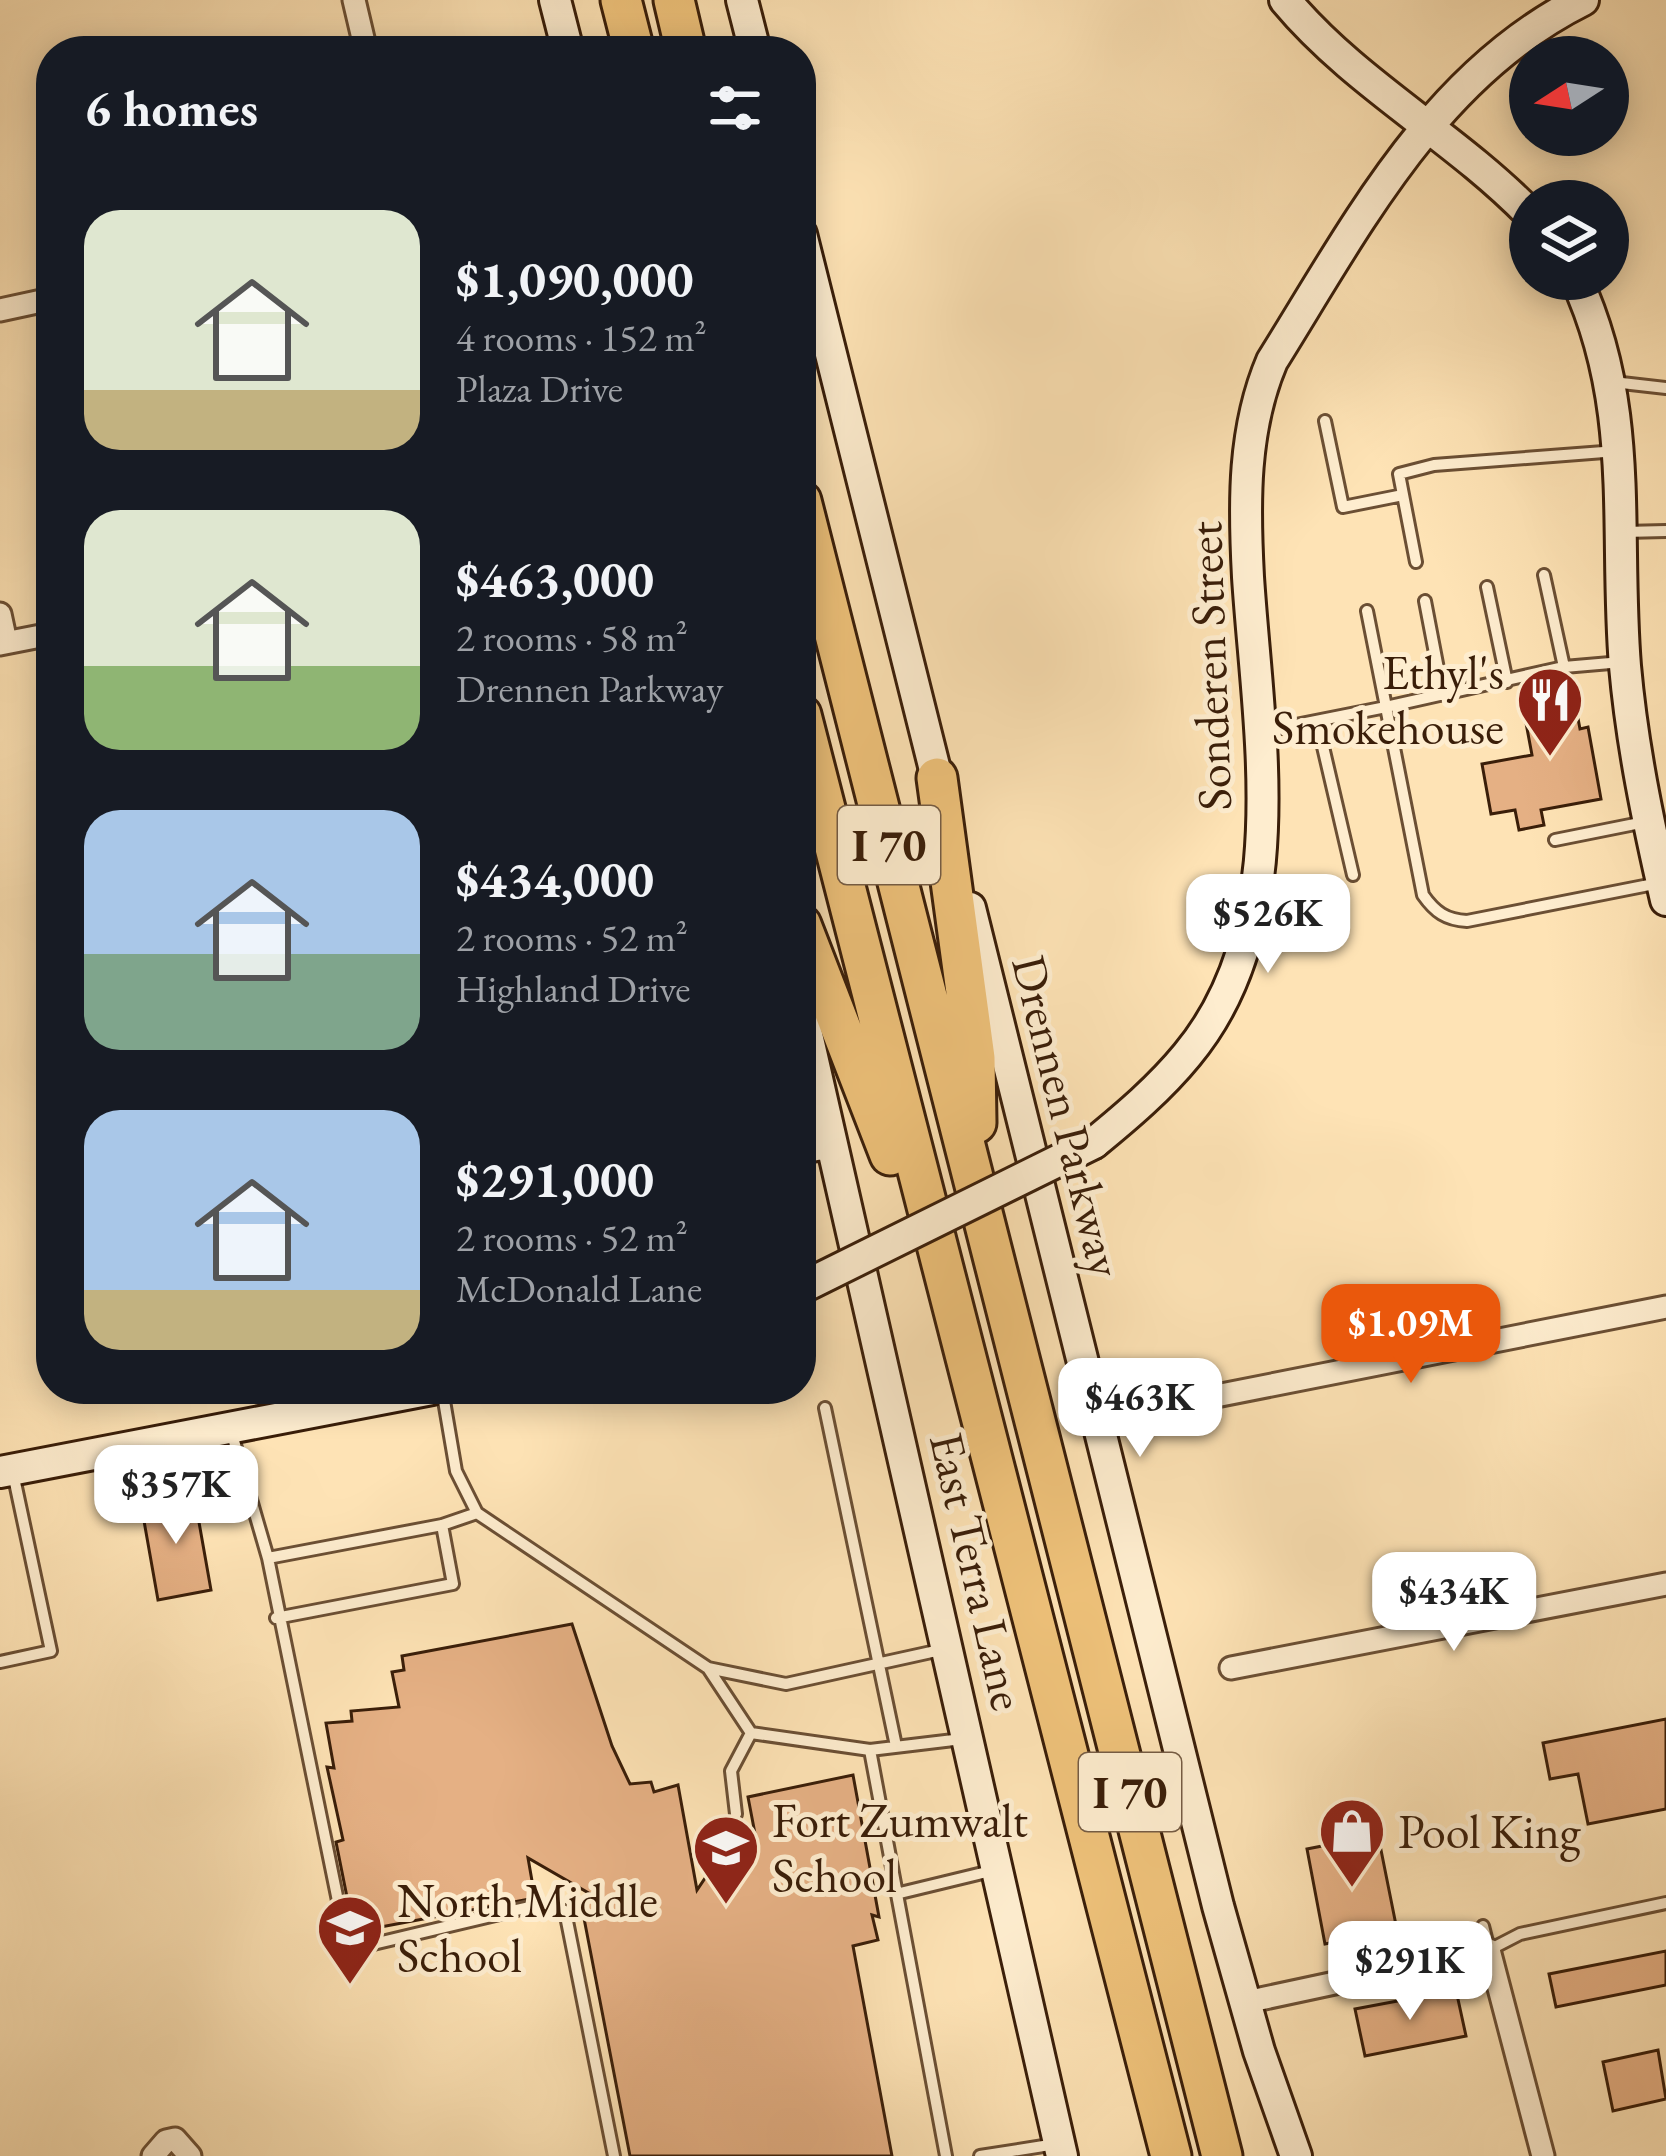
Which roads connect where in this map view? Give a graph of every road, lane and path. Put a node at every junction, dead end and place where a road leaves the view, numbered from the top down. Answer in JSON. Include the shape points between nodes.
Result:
{"nodes":[{"id":1,"x":354,"y":0,"type":"edge"},
{"id":2,"x":555,"y":0,"type":"edge"},
{"id":3,"x":621,"y":0,"type":"edge"},
{"id":4,"x":674,"y":0,"type":"edge"},
{"id":5,"x":742,"y":0,"type":"edge"},
{"id":6,"x":1285,"y":0,"type":"edge"},
{"id":7,"x":1583,"y":0,"type":"edge"},
{"id":8,"x":362,"y":36,"type":"edge"},
{"id":9,"x":564,"y":36,"type":"edge"},
{"id":10,"x":630,"y":36,"type":"edge"},
{"id":11,"x":682,"y":36,"type":"edge"},
{"id":12,"x":751,"y":36,"type":"edge"},
{"id":13,"x":1426,"y":126,"type":"junction"},
{"id":14,"x":1509,"y":192,"type":"edge"},
{"id":15,"x":816,"y":294,"type":"edge"},
{"id":16,"x":1584,"y":300,"type":"edge"},
{"id":17,"x":36,"y":302,"type":"edge"},
{"id":18,"x":0,"y":310,"type":"edge"},
{"id":19,"x":1613,"y":382,"type":"junction"},
{"id":20,"x":1666,"y":388,"type":"edge"},
{"id":21,"x":1325,"y":422,"type":"dead end"},
{"id":22,"x":1620,"y":451,"type":"junction"},
{"id":23,"x":1403,"y":495,"type":"junction"},
{"id":24,"x":1666,"y":531,"type":"edge"},
{"id":25,"x":1621,"y":532,"type":"junction"},
{"id":26,"x":816,"y":560,"type":"edge"},
{"id":27,"x":1416,"y":562,"type":"dead end"},
{"id":28,"x":1544,"y":575,"type":"dead end"},
{"id":29,"x":1487,"y":587,"type":"dead end"},
{"id":30,"x":1425,"y":601,"type":"dead end"},
{"id":31,"x":1366,"y":611,"type":"dead end"},
{"id":32,"x":0,"y":614,"type":"edge"},
{"id":33,"x":36,"y":637,"type":"edge"},
{"id":34,"x":3,"y":643,"type":"edge"},
{"id":35,"x":1625,"y":662,"type":"junction"},
{"id":36,"x":1564,"y":667,"type":"junction"},
{"id":37,"x":1507,"y":682,"type":"junction"},
{"id":38,"x":1444,"y":695,"type":"junction"},
{"id":39,"x":1385,"y":707,"type":"junction"},
{"id":40,"x":1317,"y":721,"type":"junction"},
{"id":41,"x":1258,"y":732,"type":"junction"},
{"id":42,"x":816,"y":775,"type":"edge"},
{"id":43,"x":937,"y":778,"type":"junction"},
{"id":44,"x":1648,"y":822,"type":"junction"},
{"id":45,"x":1555,"y":840,"type":"dead end"},
{"id":46,"x":1353,"y":875,"type":"dead end"},
{"id":47,"x":1664,"y":891,"type":"edge"},
{"id":48,"x":816,"y":964,"type":"edge"},
{"id":49,"x":816,"y":1145,"type":"edge"},
{"id":50,"x":977,"y":1188,"type":"junction"},
{"id":51,"x":938,"y":1260,"type":"junction"},
{"id":52,"x":816,"y":1281,"type":"edge"},
{"id":53,"x":1666,"y":1307,"type":"edge"},
{"id":54,"x":349,"y":1404,"type":"edge"},
{"id":55,"x":429,"y":1404,"type":"edge"},
{"id":56,"x":825,"y":1408,"type":"dead end"},
{"id":57,"x":1145,"y":1410,"type":"dead end"},
{"id":58,"x":230,"y":1426,"type":"junction"},
{"id":59,"x":6,"y":1471,"type":"edge"},
{"id":60,"x":477,"y":1513,"type":"junction"},
{"id":61,"x":442,"y":1525,"type":"junction"},
{"id":62,"x":268,"y":1558,"type":"junction"},
{"id":63,"x":1666,"y":1584,"type":"edge"},
{"id":64,"x":276,"y":1618,"type":"junction"},
{"id":65,"x":950,"y":1648,"type":"junction"},
{"id":66,"x":0,"y":1662,"type":"edge"},
{"id":67,"x":880,"y":1663,"type":"junction"},
{"id":68,"x":708,"y":1668,"type":"junction"},
{"id":69,"x":1231,"y":1668,"type":"dead end"},
{"id":70,"x":751,"y":1733,"type":"junction"},
{"id":71,"x":970,"y":1738,"type":"junction"},
{"id":72,"x":896,"y":1746,"type":"junction"},
{"id":73,"x":870,"y":1750,"type":"junction"},
{"id":74,"x":736,"y":1814,"type":"dead end"},
{"id":75,"x":999,"y":1869,"type":"junction"},
{"id":76,"x":900,"y":1893,"type":"junction"},
{"id":77,"x":1666,"y":1903,"type":"edge"},
{"id":78,"x":1483,"y":1926,"type":"dead end"},
{"id":79,"x":1490,"y":1949,"type":"junction"},
{"id":80,"x":1246,"y":2002,"type":"junction"},
{"id":81,"x":1060,"y":2150,"type":"edge"},
{"id":82,"x":153,"y":2156,"type":"edge"},
{"id":83,"x":190,"y":2156,"type":"edge"},
{"id":84,"x":614,"y":2156,"type":"edge"},
{"id":85,"x":946,"y":2156,"type":"edge"},
{"id":86,"x":980,"y":2156,"type":"edge"},
{"id":87,"x":1171,"y":2156,"type":"edge"},
{"id":88,"x":1222,"y":2156,"type":"edge"},
{"id":89,"x":1296,"y":2156,"type":"edge"},
{"id":90,"x":1543,"y":2156,"type":"edge"}],
"edges":[{"from":1,"to":8,"type":"street"},
{"from":2,"to":9,"type":"main road"},
{"from":3,"to":10,"type":"highway"},
{"from":4,"to":11,"type":"highway"},
{"from":5,"to":12,"type":"main road"},
{"from":6,"to":13,"type":"main road","via":[[1324,43]]},
{"from":7,"to":13,"type":"main road","name":"Sonderen Street","via":[[1491,58]]},
{"from":13,"to":14,"type":"main road"},
{"from":13,"to":41,"type":"main road","name":"Sonderen Street","via":[[1272,361],[1258,396],[1247,460]]},
{"from":15,"to":43,"type":"main road","name":"Drennen Parkway"},
{"from":16,"to":19,"type":"main road"},
{"from":17,"to":18,"type":"street"},
{"from":19,"to":20,"type":"lane"},
{"from":19,"to":22,"type":"main road"},
{"from":21,"to":23,"type":"lane","via":[[1343,507]]},
{"from":22,"to":23,"type":"lane","via":[[1434,465],[1399,474]]},
{"from":22,"to":25,"type":"main road"},
{"from":23,"to":27,"type":"lane"},
{"from":24,"to":25,"type":"lane"},
{"from":25,"to":35,"type":"main road"},
{"from":26,"to":50,"type":"highway","number":"I 70"},
{"from":28,"to":36,"type":"lane"},
{"from":29,"to":37,"type":"lane"},
{"from":30,"to":38,"type":"lane"},
{"from":31,"to":39,"type":"lane"},
{"from":32,"to":34,"type":"street"},
{"from":33,"to":34,"type":"street"},
{"from":35,"to":36,"type":"lane"},
{"from":35,"to":44,"type":"main road"},
{"from":36,"to":37,"type":"lane"},
{"from":37,"to":38,"type":"lane"},
{"from":38,"to":39,"type":"lane"},
{"from":39,"to":40,"type":"lane"},
{"from":39,"to":47,"type":"lane","via":[[1423,895],[1433,909],[1467,921]]},
{"from":40,"to":41,"type":"lane"},
{"from":40,"to":46,"type":"lane"},
{"from":41,"to":52,"type":"main road","name":"Sonderen Street","bridge":true,"via":[[1259,871],[1247,943],[1190,1052],[1094,1143]]},
{"from":42,"to":51,"type":"highway","number":"I 70"},
{"from":43,"to":50,"type":"highway","via":[[975,1058]]},
{"from":43,"to":80,"type":"main road","name":"Drennen Parkway"},
{"from":44,"to":45,"type":"lane"},
{"from":44,"to":47,"type":"main road"},
{"from":48,"to":51,"type":"highway"},
{"from":49,"to":65,"type":"main road","name":"East Terra Lane"},
{"from":50,"to":88,"type":"highway","number":"I 70"},
{"from":51,"to":87,"type":"highway","number":"I 70"},
{"from":53,"to":57,"type":"street"},
{"from":54,"to":58,"type":"main road"},
{"from":55,"to":60,"type":"lane"},
{"from":56,"to":67,"type":"lane"},
{"from":58,"to":59,"type":"main road"},
{"from":58,"to":62,"type":"lane"},
{"from":59,"to":66,"type":"lane","via":[[51,1651]]},
{"from":60,"to":61,"type":"lane"},
{"from":60,"to":68,"type":"lane"},
{"from":61,"to":62,"type":"lane"},
{"from":61,"to":64,"type":"lane","via":[[453,1584]]},
{"from":62,"to":64,"type":"lane"},
{"from":63,"to":69,"type":"street"},
{"from":64,"to":84,"type":"lane","via":[[348,1950],[529,1907],[565,1911]]},
{"from":65,"to":67,"type":"lane"},
{"from":65,"to":71,"type":"main road","name":"East Terra Lane"},
{"from":67,"to":68,"type":"lane","via":[[786,1684]]},
{"from":67,"to":72,"type":"lane"},
{"from":68,"to":70,"type":"lane"},
{"from":70,"to":73,"type":"lane"},
{"from":70,"to":74,"type":"lane","via":[[730,1771]]},
{"from":71,"to":72,"type":"lane"},
{"from":71,"to":75,"type":"main road","name":"East Terra Lane"},
{"from":72,"to":73,"type":"lane"},
{"from":73,"to":76,"type":"lane"},
{"from":75,"to":76,"type":"lane"},
{"from":75,"to":81,"type":"main road","name":"East Terra Lane"},
{"from":76,"to":85,"type":"lane"},
{"from":77,"to":79,"type":"lane","via":[[1520,1934]]},
{"from":78,"to":79,"type":"lane"},
{"from":79,"to":80,"type":"street"},
{"from":79,"to":90,"type":"street"},
{"from":80,"to":89,"type":"main road","name":"Drennen Parkway"},
{"from":81,"to":86,"type":"lane"},
{"from":82,"to":83,"type":"street","via":[[176,2139]]}]}
